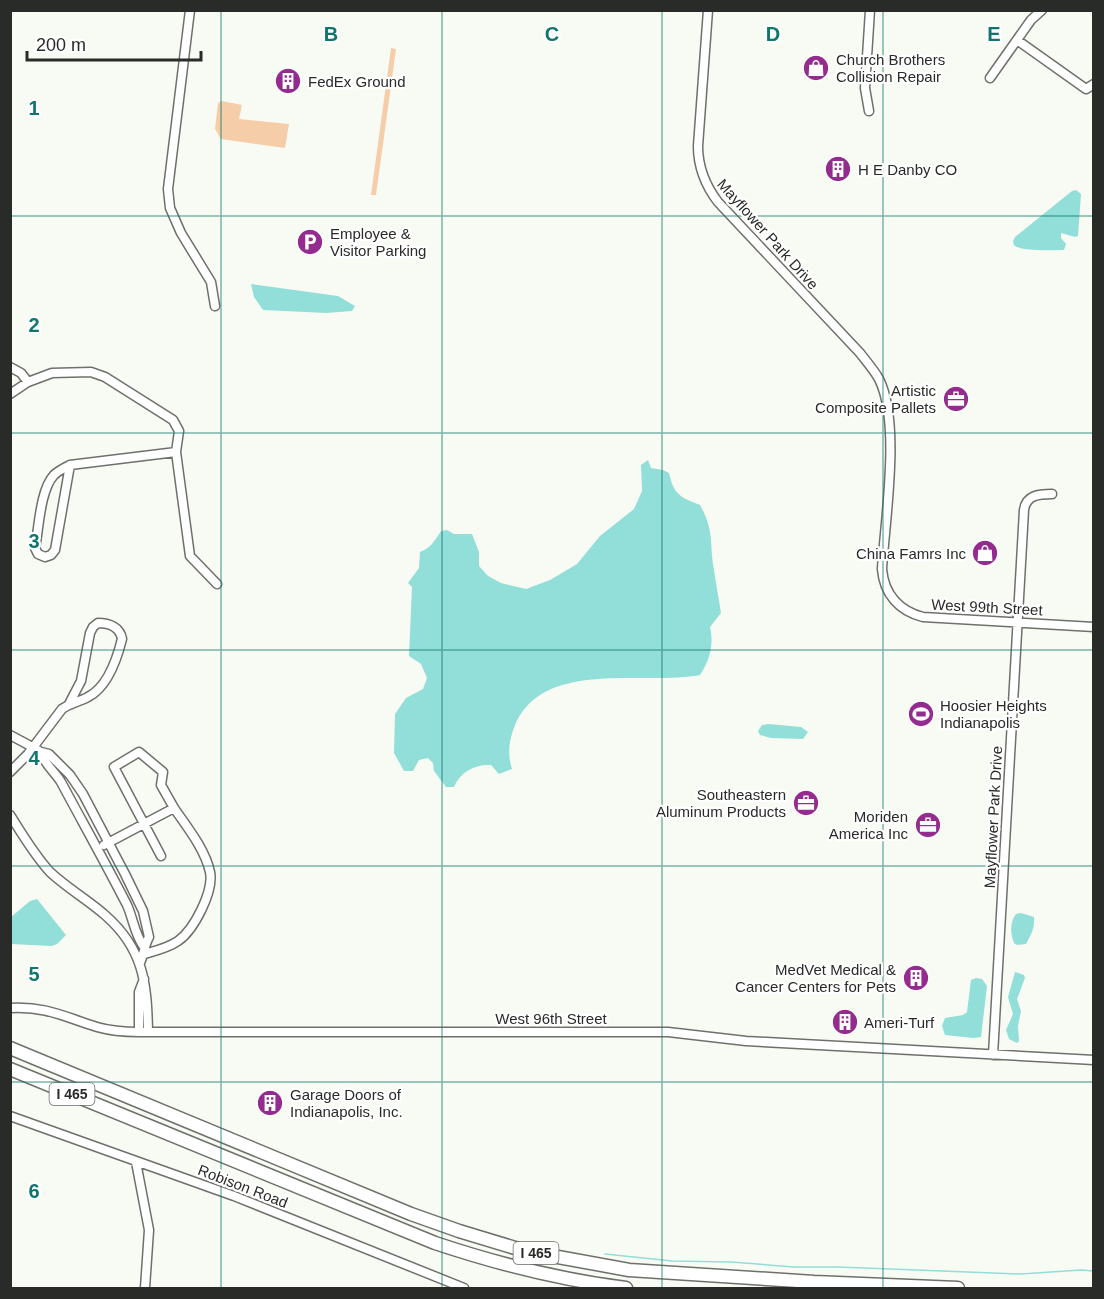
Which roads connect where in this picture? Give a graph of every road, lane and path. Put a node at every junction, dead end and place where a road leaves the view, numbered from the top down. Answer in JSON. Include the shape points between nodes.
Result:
{"nodes":[{"id":1,"x":190,"y":10,"type":"edge"},
{"id":2,"x":708,"y":10,"type":"edge"},
{"id":3,"x":870,"y":10,"type":"edge"},
{"id":4,"x":1042,"y":10,"type":"edge"},
{"id":5,"x":1017,"y":40,"type":"junction"},
{"id":6,"x":990,"y":78,"type":"dead end"},
{"id":7,"x":1094,"y":84,"type":"edge"},
{"id":8,"x":869,"y":111,"type":"dead end"},
{"id":9,"x":215,"y":306,"type":"dead end"},
{"id":10,"x":10,"y":367,"type":"edge"},
{"id":11,"x":28,"y":381,"type":"junction"},
{"id":12,"x":10,"y":394,"type":"edge"},
{"id":13,"x":890,"y":449,"type":"joint"},
{"id":14,"x":176,"y":452,"type":"junction"},
{"id":15,"x":70,"y":465,"type":"junction"},
{"id":16,"x":1052,"y":494,"type":"dead end"},
{"id":17,"x":217,"y":584,"type":"dead end"},
{"id":18,"x":1018,"y":623,"type":"junction"},
{"id":19,"x":1094,"y":627,"type":"edge"},
{"id":20,"x":69,"y":704,"type":"junction"},
{"id":21,"x":10,"y":735,"type":"edge"},
{"id":22,"x":37,"y":749,"type":"junction"},
{"id":23,"x":12,"y":768,"type":"edge"},
{"id":24,"x":174,"y":808,"type":"junction"},
{"id":25,"x":10,"y":815,"type":"edge"},
{"id":26,"x":144,"y":824,"type":"junction"},
{"id":27,"x":13,"y":827,"type":"edge"},
{"id":28,"x":108,"y":843,"type":"junction"},
{"id":29,"x":96,"y":850,"type":"junction"},
{"id":30,"x":161,"y":856,"type":"dead end"},
{"id":31,"x":142,"y":955,"type":"junction"},
{"id":32,"x":10,"y":1008,"type":"edge"},
{"id":33,"x":143,"y":1032,"type":"junction"},
{"id":34,"x":10,"y":1048,"type":"edge"},
{"id":35,"x":993,"y":1055,"type":"junction"},
{"id":36,"x":1094,"y":1060,"type":"edge"},
{"id":37,"x":10,"y":1069,"type":"edge"},
{"id":38,"x":10,"y":1116,"type":"edge"},
{"id":39,"x":136,"y":1162,"type":"junction"},
{"id":40,"x":145,"y":1288,"type":"edge"},
{"id":41,"x":464,"y":1288,"type":"edge"},
{"id":42,"x":626,"y":1288,"type":"edge"},
{"id":43,"x":958,"y":1288,"type":"edge"}],
"edges":[{"from":1,"to":9,"type":"street","via":[[168,189],[170,208],[181,233],[211,282]]},
{"from":2,"to":13,"type":"street","name":"Mayflower Park Drive","via":[[698,146],[703,179],[718,202],[860,353],[879,379],[887,403]]},
{"from":3,"to":8,"type":"street","via":[[865,88]]},
{"from":4,"to":5,"type":"street"},
{"from":5,"to":6,"type":"street"},
{"from":5,"to":7,"type":"street","via":[[1086,89]]},
{"from":10,"to":11,"type":"street"},
{"from":11,"to":12,"type":"street"},
{"from":11,"to":14,"type":"street","via":[[67,371],[105,377],[172,420],[179,431]]},
{"from":13,"to":18,"type":"street","name":"West 99th Street","via":[[882,569],[890,594],[902,608],[923,617]]},
{"from":14,"to":15,"type":"street"},
{"from":14,"to":17,"type":"street","via":[[190,556]]},
{"from":15,"to":15,"type":"street","via":[[53,476],[46,487],[35,548],[45,557],[55,550]]},
{"from":16,"to":18,"type":"street","name":"Mayflower Park Drive","via":[[1035,495],[1024,506]]},
{"from":18,"to":19,"type":"street","name":"West 99th Street"},
{"from":18,"to":35,"type":"street","name":"Mayflower Park Drive"},
{"from":20,"to":20,"type":"street","via":[[92,696],[109,675],[122,639],[111,625],[98,623],[91,630],[81,681]]},
{"from":20,"to":22,"type":"street","via":[[59,712]]},
{"from":21,"to":22,"type":"street"},
{"from":22,"to":23,"type":"street"},
{"from":22,"to":28,"type":"street","via":[[49,754],[70,775]]},
{"from":22,"to":29,"type":"street","via":[[58,777]]},
{"from":24,"to":26,"type":"street"},
{"from":24,"to":26,"type":"street","via":[[161,785],[162,772],[140,752],[114,767]]},
{"from":24,"to":31,"type":"street","via":[[200,847],[211,881],[193,926],[179,940]]},
{"from":25,"to":27,"type":"street"},
{"from":26,"to":28,"type":"street"},
{"from":26,"to":30,"type":"street"},
{"from":27,"to":31,"type":"street","via":[[51,873],[106,916]]},
{"from":28,"to":29,"type":"street"},
{"from":28,"to":31,"type":"street","via":[[143,910],[149,937]]},
{"from":29,"to":31,"type":"street","via":[[134,918]]},
{"from":31,"to":33,"type":"street"},
{"from":32,"to":33,"type":"street","name":"West 96th Street","via":[[34,1007],[96,1027]]},
{"from":33,"to":35,"type":"street","name":"West 96th Street","via":[[668,1032],[746,1041]]},
{"from":34,"to":43,"type":"highway","number":"I 465","via":[[411,1214],[525,1251],[651,1273]]},
{"from":35,"to":36,"type":"street","name":"West 96th Street"},
{"from":37,"to":42,"type":"highway","number":"I 465","via":[[435,1243],[539,1274]]},
{"from":38,"to":39,"type":"street","name":"Robison Road"},
{"from":39,"to":40,"type":"street","via":[[149,1230]]},
{"from":39,"to":41,"type":"street","name":"Robison Road"}]}
